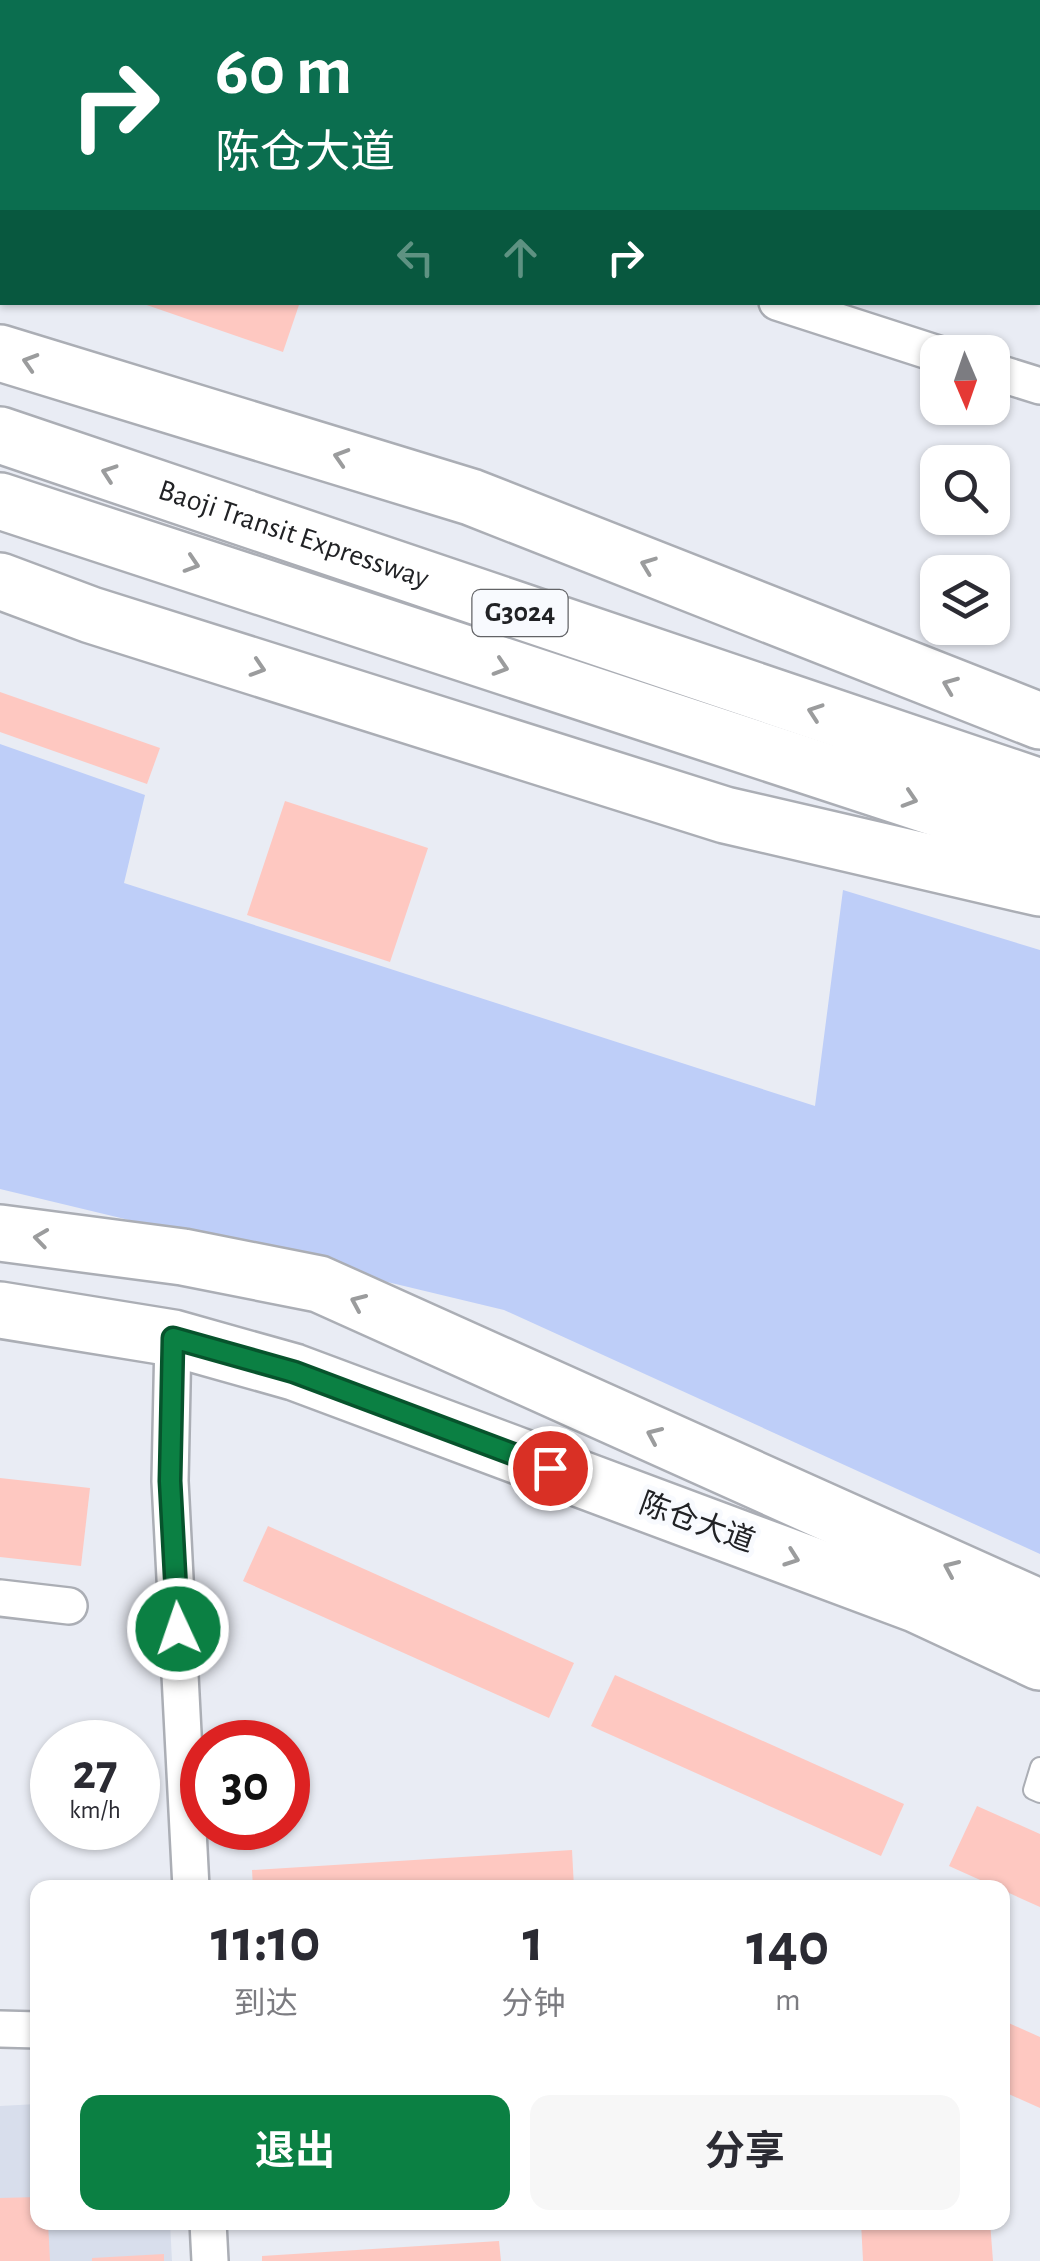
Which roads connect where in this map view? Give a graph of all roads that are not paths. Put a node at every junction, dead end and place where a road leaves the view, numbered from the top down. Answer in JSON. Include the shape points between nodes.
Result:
{"nodes":[{"id":1,"x":786,"y":305,"type":"edge"},
{"id":2,"x":920,"y":348,"type":"edge"},
{"id":3,"x":0,"y":353,"type":"edge"},
{"id":4,"x":1010,"y":377,"type":"edge"},
{"id":5,"x":1040,"y":386,"type":"edge"},
{"id":6,"x":0,"y":436,"type":"edge"},
{"id":7,"x":0,"y":500,"type":"edge"},
{"id":8,"x":0,"y":581,"type":"edge"},
{"id":9,"x":1040,"y":721,"type":"edge"},
{"id":10,"x":1040,"y":787,"type":"edge"},
{"id":11,"x":1040,"y":842,"type":"edge"},
{"id":12,"x":1040,"y":888,"type":"edge"},
{"id":13,"x":0,"y":1233,"type":"edge"},
{"id":14,"x":0,"y":1310,"type":"edge"},
{"id":15,"x":173,"y":1338,"type":"junction"},
{"id":16,"x":0,"y":1598,"type":"edge"},
{"id":17,"x":70,"y":1606,"type":"dead end"},
{"id":18,"x":1040,"y":1608,"type":"edge"},
{"id":19,"x":1040,"y":1662,"type":"edge"},
{"id":20,"x":1040,"y":1768,"type":"edge"},
{"id":21,"x":1040,"y":1793,"type":"edge"},
{"id":22,"x":190,"y":1880,"type":"edge"},
{"id":23,"x":0,"y":2030,"type":"edge"},
{"id":24,"x":30,"y":2030,"type":"edge"},
{"id":25,"x":208,"y":2230,"type":"edge"},
{"id":26,"x":210,"y":2261,"type":"edge"}],
"edges":[{"from":1,"to":2,"type":"street"},
{"from":9,"to":3,"type":"main road","one_way":true,"via":[[471,497]]},
{"from":4,"to":5,"type":"street"},
{"from":10,"to":6,"type":"main road","name":"Baoji Transit Expressway","number":"G3024","one_way":true},
{"from":7,"to":11,"type":"main road","name":"Baoji Transit Expressway","number":"G3024","one_way":true},
{"from":8,"to":12,"type":"main road","one_way":true,"via":[[726,815]]},
{"from":18,"to":13,"type":"main road","one_way":true,"via":[[319,1284],[182,1257]]},
{"from":14,"to":15,"type":"main road","name":"陈仓大道"},
{"from":15,"to":19,"type":"main road","name":"陈仓大道","one_way":true,"via":[[294,1372],[881,1592]]},
{"from":15,"to":22,"type":"street","via":[[170,1481]]},
{"from":16,"to":17,"type":"street"},
{"from":20,"to":21,"type":"lane","via":[[1033,1790]]},
{"from":23,"to":24,"type":"street"},
{"from":25,"to":26,"type":"street"}]}
